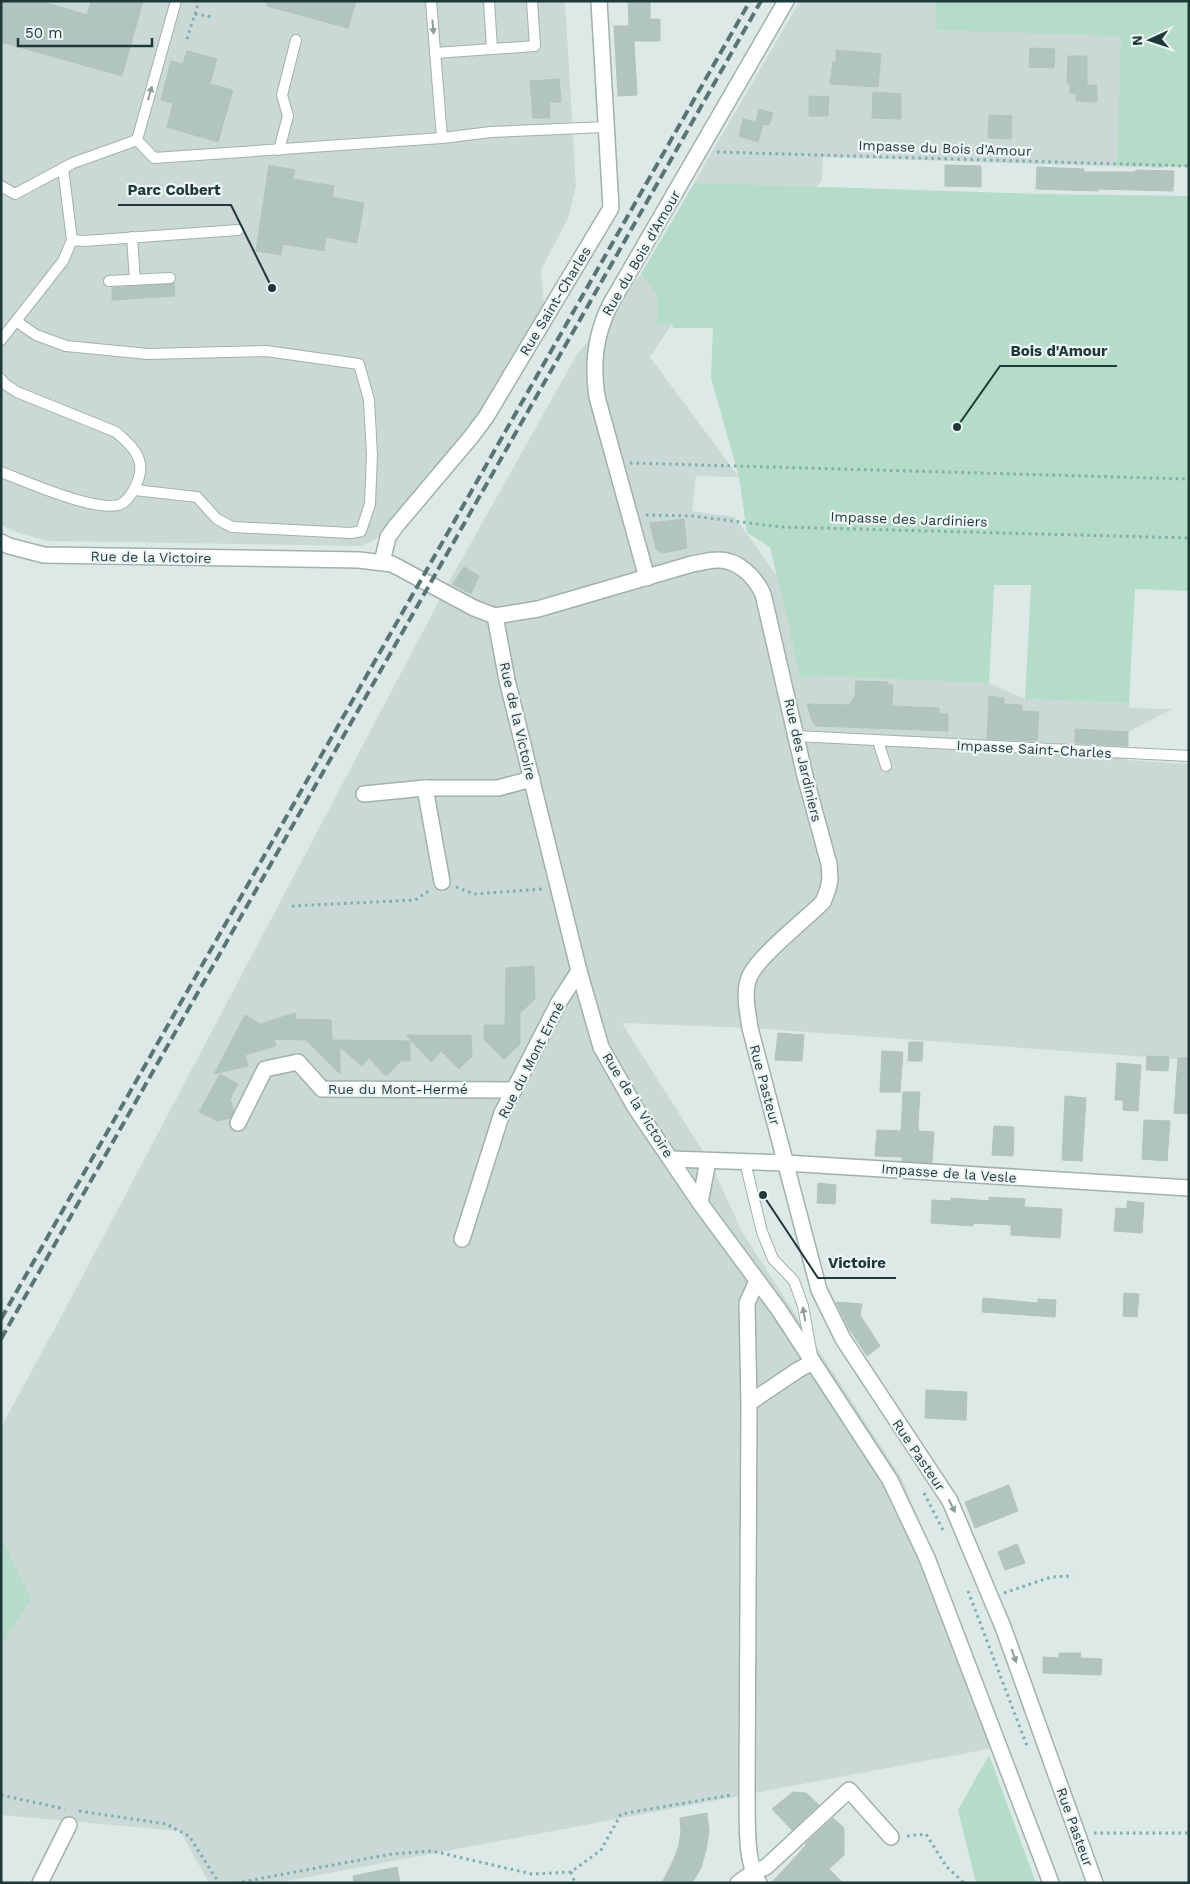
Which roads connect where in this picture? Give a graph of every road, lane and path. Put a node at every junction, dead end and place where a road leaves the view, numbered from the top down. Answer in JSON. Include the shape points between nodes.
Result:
{"nodes":[{"id":1,"x":176,"y":1,"type":"edge"},
{"id":2,"x":198,"y":1,"type":"edge"},
{"id":3,"x":431,"y":1,"type":"edge"},
{"id":4,"x":489,"y":1,"type":"edge"},
{"id":5,"x":532,"y":1,"type":"edge"},
{"id":6,"x":599,"y":1,"type":"edge"},
{"id":7,"x":786,"y":1,"type":"edge"},
{"id":8,"x":195,"y":14,"type":"junction"},
{"id":9,"x":212,"y":17,"type":"dead end"},
{"id":10,"x":187,"y":40,"type":"dead end"},
{"id":11,"x":296,"y":40,"type":"dead end"},
{"id":12,"x":492,"y":49,"type":"junction"},
{"id":13,"x":435,"y":53,"type":"junction"},
{"id":14,"x":605,"y":127,"type":"junction"},
{"id":15,"x":442,"y":138,"type":"junction"},
{"id":16,"x":137,"y":140,"type":"junction"},
{"id":17,"x":701,"y":148,"type":"junction"},
{"id":18,"x":279,"y":150,"type":"junction"},
{"id":19,"x":1189,"y":166,"type":"edge"},
{"id":20,"x":63,"y":168,"type":"junction"},
{"id":21,"x":1,"y":186,"type":"edge"},
{"id":22,"x":238,"y":230,"type":"dead end"},
{"id":23,"x":132,"y":237,"type":"junction"},
{"id":24,"x":72,"y":240,"type":"junction"},
{"id":25,"x":170,"y":278,"type":"dead end"},
{"id":26,"x":135,"y":280,"type":"junction"},
{"id":27,"x":109,"y":282,"type":"dead end"},
{"id":28,"x":16,"y":321,"type":"junction"},
{"id":29,"x":1,"y":340,"type":"edge"},
{"id":30,"x":1,"y":379,"type":"edge"},
{"id":31,"x":616,"y":462,"type":"junction"},
{"id":32,"x":1,"y":472,"type":"edge"},
{"id":33,"x":1189,"y":479,"type":"edge"},
{"id":34,"x":136,"y":490,"type":"junction"},
{"id":35,"x":630,"y":514,"type":"junction"},
{"id":36,"x":1189,"y":538,"type":"edge"},
{"id":37,"x":1,"y":542,"type":"edge"},
{"id":38,"x":382,"y":562,"type":"junction"},
{"id":39,"x":647,"y":578,"type":"junction"},
{"id":40,"x":495,"y":616,"type":"junction"},
{"id":41,"x":796,"y":736,"type":"junction"},
{"id":42,"x":878,"y":740,"type":"junction"},
{"id":43,"x":1189,"y":756,"type":"edge"},
{"id":44,"x":886,"y":766,"type":"dead end"},
{"id":45,"x":532,"y":779,"type":"junction"},
{"id":46,"x":425,"y":788,"type":"junction"},
{"id":47,"x":364,"y":794,"type":"dead end"},
{"id":48,"x":442,"y":882,"type":"junction"},
{"id":49,"x":559,"y":888,"type":"junction"},
{"id":50,"x":292,"y":906,"type":"dead end"},
{"id":51,"x":579,"y":971,"type":"junction"},
{"id":52,"x":750,"y":1028,"type":"joint"},
{"id":53,"x":514,"y":1090,"type":"junction"},
{"id":54,"x":238,"y":1123,"type":"dead end"},
{"id":55,"x":671,"y":1160,"type":"junction"},
{"id":56,"x":708,"y":1161,"type":"junction"},
{"id":57,"x":745,"y":1162,"type":"junction"},
{"id":58,"x":786,"y":1163,"type":"junction"},
{"id":59,"x":1189,"y":1188,"type":"edge"},
{"id":60,"x":700,"y":1203,"type":"junction"},
{"id":61,"x":462,"y":1239,"type":"dead end"},
{"id":62,"x":757,"y":1281,"type":"junction"},
{"id":63,"x":813,"y":1362,"type":"junction"},
{"id":64,"x":750,"y":1403,"type":"junction"},
{"id":65,"x":923,"y":1492,"type":"dead end"},
{"id":66,"x":944,"y":1533,"type":"dead end"},
{"id":67,"x":1073,"y":1576,"type":"dead end"},
{"id":68,"x":967,"y":1587,"type":"dead end"},
{"id":69,"x":991,"y":1597,"type":"junction"},
{"id":70,"x":1029,"y":1753,"type":"dead end"},
{"id":71,"x":747,"y":1792,"type":"junction"},
{"id":72,"x":1,"y":1795,"type":"edge"},
{"id":73,"x":68,"y":1809,"type":"dead end"},
{"id":74,"x":78,"y":1811,"type":"dead end"},
{"id":75,"x":70,"y":1825,"type":"dead end"},
{"id":76,"x":1077,"y":1833,"type":"junction"},
{"id":77,"x":1189,"y":1833,"type":"edge"},
{"id":78,"x":891,"y":1837,"type":"joint"},
{"id":79,"x":571,"y":1872,"type":"junction"},
{"id":80,"x":756,"y":1878,"type":"edge"},
{"id":81,"x":40,"y":1883,"type":"edge"},
{"id":82,"x":219,"y":1883,"type":"edge"},
{"id":83,"x":236,"y":1883,"type":"edge"},
{"id":84,"x":575,"y":1883,"type":"edge"},
{"id":85,"x":738,"y":1883,"type":"edge"},
{"id":86,"x":964,"y":1883,"type":"edge"},
{"id":87,"x":1051,"y":1883,"type":"edge"},
{"id":88,"x":1095,"y":1883,"type":"edge"}],
"edges":[{"from":16,"to":1,"type":"lane","one_way":true},
{"from":2,"to":8,"type":"path"},
{"from":3,"to":13,"type":"lane","one_way":true},
{"from":4,"to":12,"type":"lane"},
{"from":5,"to":12,"type":"lane","via":[[535,46]]},
{"from":6,"to":14,"type":"street","name":"Rue Saint-Charles"},
{"from":7,"to":17,"type":"street","name":"Rue du Bois d'Amour"},
{"from":8,"to":9,"type":"path"},
{"from":8,"to":10,"type":"path"},
{"from":11,"to":18,"type":"lane","via":[[282,95],[288,116]]},
{"from":12,"to":13,"type":"lane"},
{"from":13,"to":15,"type":"lane"},
{"from":14,"to":15,"type":"lane","via":[[491,132]]},
{"from":14,"to":38,"type":"street","name":"Rue Saint-Charles","via":[[611,208],[486,417],[388,537]]},
{"from":15,"to":18,"type":"lane"},
{"from":16,"to":18,"type":"lane","via":[[154,158]]},
{"from":16,"to":20,"type":"lane"},
{"from":17,"to":19,"type":"path","name":"Impasse du Bois d'Amour","via":[[710,152]]},
{"from":17,"to":31,"type":"street","name":"Rue du Bois d'Amour","via":[[610,305],[599,332],[594,367],[596,390]]},
{"from":20,"to":21,"type":"lane","via":[[16,194]]},
{"from":20,"to":24,"type":"lane"},
{"from":22,"to":23,"type":"lane"},
{"from":23,"to":24,"type":"lane"},
{"from":23,"to":26,"type":"lane"},
{"from":24,"to":28,"type":"lane","via":[[63,261]]},
{"from":25,"to":26,"type":"lane"},
{"from":26,"to":27,"type":"lane"},
{"from":28,"to":29,"type":"lane"},
{"from":28,"to":34,"type":"lane","via":[[36,335],[66,346],[148,354],[266,352],[359,364],[369,400],[372,455],[370,504],[361,531],[232,526],[217,519],[197,497]]},
{"from":30,"to":34,"type":"lane","via":[[17,392],[116,432],[138,455],[140,474]]},
{"from":31,"to":33,"type":"path"},
{"from":31,"to":35,"type":"street","name":"Rue du Bois d'Amour"},
{"from":32,"to":34,"type":"lane","via":[[86,503],[122,504]]},
{"from":35,"to":36,"type":"path","name":"Impasse des Jardiniers","via":[[693,516],[781,526]]},
{"from":35,"to":39,"type":"street","name":"Rue du Bois d'Amour"},
{"from":37,"to":38,"type":"street","name":"Rue de la Victoire","via":[[44,555]]},
{"from":38,"to":40,"type":"street","name":"Rue de la Victoire","via":[[405,570]]},
{"from":39,"to":40,"type":"street","via":[[538,609]]},
{"from":39,"to":41,"type":"street","name":"Rue des Jardiniers","via":[[692,564],[725,560],[753,578],[768,607]]},
{"from":40,"to":45,"type":"street","name":"Rue de la Victoire"},
{"from":41,"to":42,"type":"lane","name":"Impasse Saint-Charles"},
{"from":41,"to":52,"type":"street","name":"Rue des Jardiniers","via":[[830,879],[823,902],[758,963],[749,978],[746,996]]},
{"from":42,"to":43,"type":"lane","name":"Impasse Saint-Charles"},
{"from":42,"to":44,"type":"lane"},
{"from":45,"to":46,"type":"street","via":[[498,788]]},
{"from":45,"to":49,"type":"street","name":"Rue de la Victoire"},
{"from":46,"to":47,"type":"street"},
{"from":46,"to":48,"type":"street"},
{"from":48,"to":49,"type":"path","via":[[474,894]]},
{"from":48,"to":50,"type":"path","via":[[415,900]]},
{"from":49,"to":51,"type":"street","name":"Rue de la Victoire"},
{"from":51,"to":53,"type":"street","name":"Rue du Mont Ermé","via":[[559,1002]]},
{"from":51,"to":55,"type":"street","name":"Rue de la Victoire","via":[[601,1047]]},
{"from":52,"to":58,"type":"street","name":"Rue Pasteur"},
{"from":53,"to":54,"type":"street","name":"Rue du Mont-Hermé","via":[[322,1089],[298,1062],[265,1069]]},
{"from":53,"to":61,"type":"street","name":"Rue du Mont Ermé","via":[[502,1113]]},
{"from":55,"to":56,"type":"street","name":"Impasse de la Vesle"},
{"from":55,"to":60,"type":"street","name":"Rue de la Victoire"},
{"from":56,"to":57,"type":"street","name":"Impasse de la Vesle"},
{"from":56,"to":60,"type":"street"},
{"from":57,"to":58,"type":"street","name":"Impasse de la Vesle"},
{"from":63,"to":57,"type":"lane","one_way":true,"via":[[803,1306],[794,1281],[773,1258],[762,1232]]},
{"from":58,"to":59,"type":"street","name":"Impasse de la Vesle"},
{"from":58,"to":69,"type":"street","name":"Rue Pasteur","one_way":true,"via":[[820,1290],[843,1339],[950,1501]]},
{"from":60,"to":62,"type":"street","name":"Rue de la Victoire"},
{"from":62,"to":63,"type":"street","name":"Rue de la Victoire"},
{"from":62,"to":64,"type":"street","via":[[747,1303]]},
{"from":63,"to":64,"type":"street"},
{"from":63,"to":87,"type":"street","name":"Rue de la Victoire","via":[[890,1480],[927,1558]]},
{"from":64,"to":71,"type":"street"},
{"from":65,"to":66,"type":"path"},
{"from":67,"to":69,"type":"path","via":[[1051,1577]]},
{"from":68,"to":70,"type":"path"},
{"from":69,"to":76,"type":"street","name":"Rue Pasteur","one_way":true},
{"from":71,"to":79,"type":"path","via":[[620,1814],[601,1850]]},
{"from":71,"to":80,"type":"street","via":[[748,1842]]},
{"from":72,"to":73,"type":"path"},
{"from":74,"to":82,"type":"path","via":[[166,1824],[189,1836]]},
{"from":75,"to":81,"type":"street"},
{"from":76,"to":77,"type":"path"},
{"from":76,"to":88,"type":"street","name":"Rue Pasteur"},
{"from":78,"to":80,"type":"street","via":[[849,1790]]},
{"from":78,"to":86,"type":"path","via":[[926,1834],[946,1866]]},
{"from":79,"to":83,"type":"path","via":[[532,1874],[432,1851],[392,1854]]},
{"from":79,"to":84,"type":"path"},
{"from":80,"to":85,"type":"street"}]}
